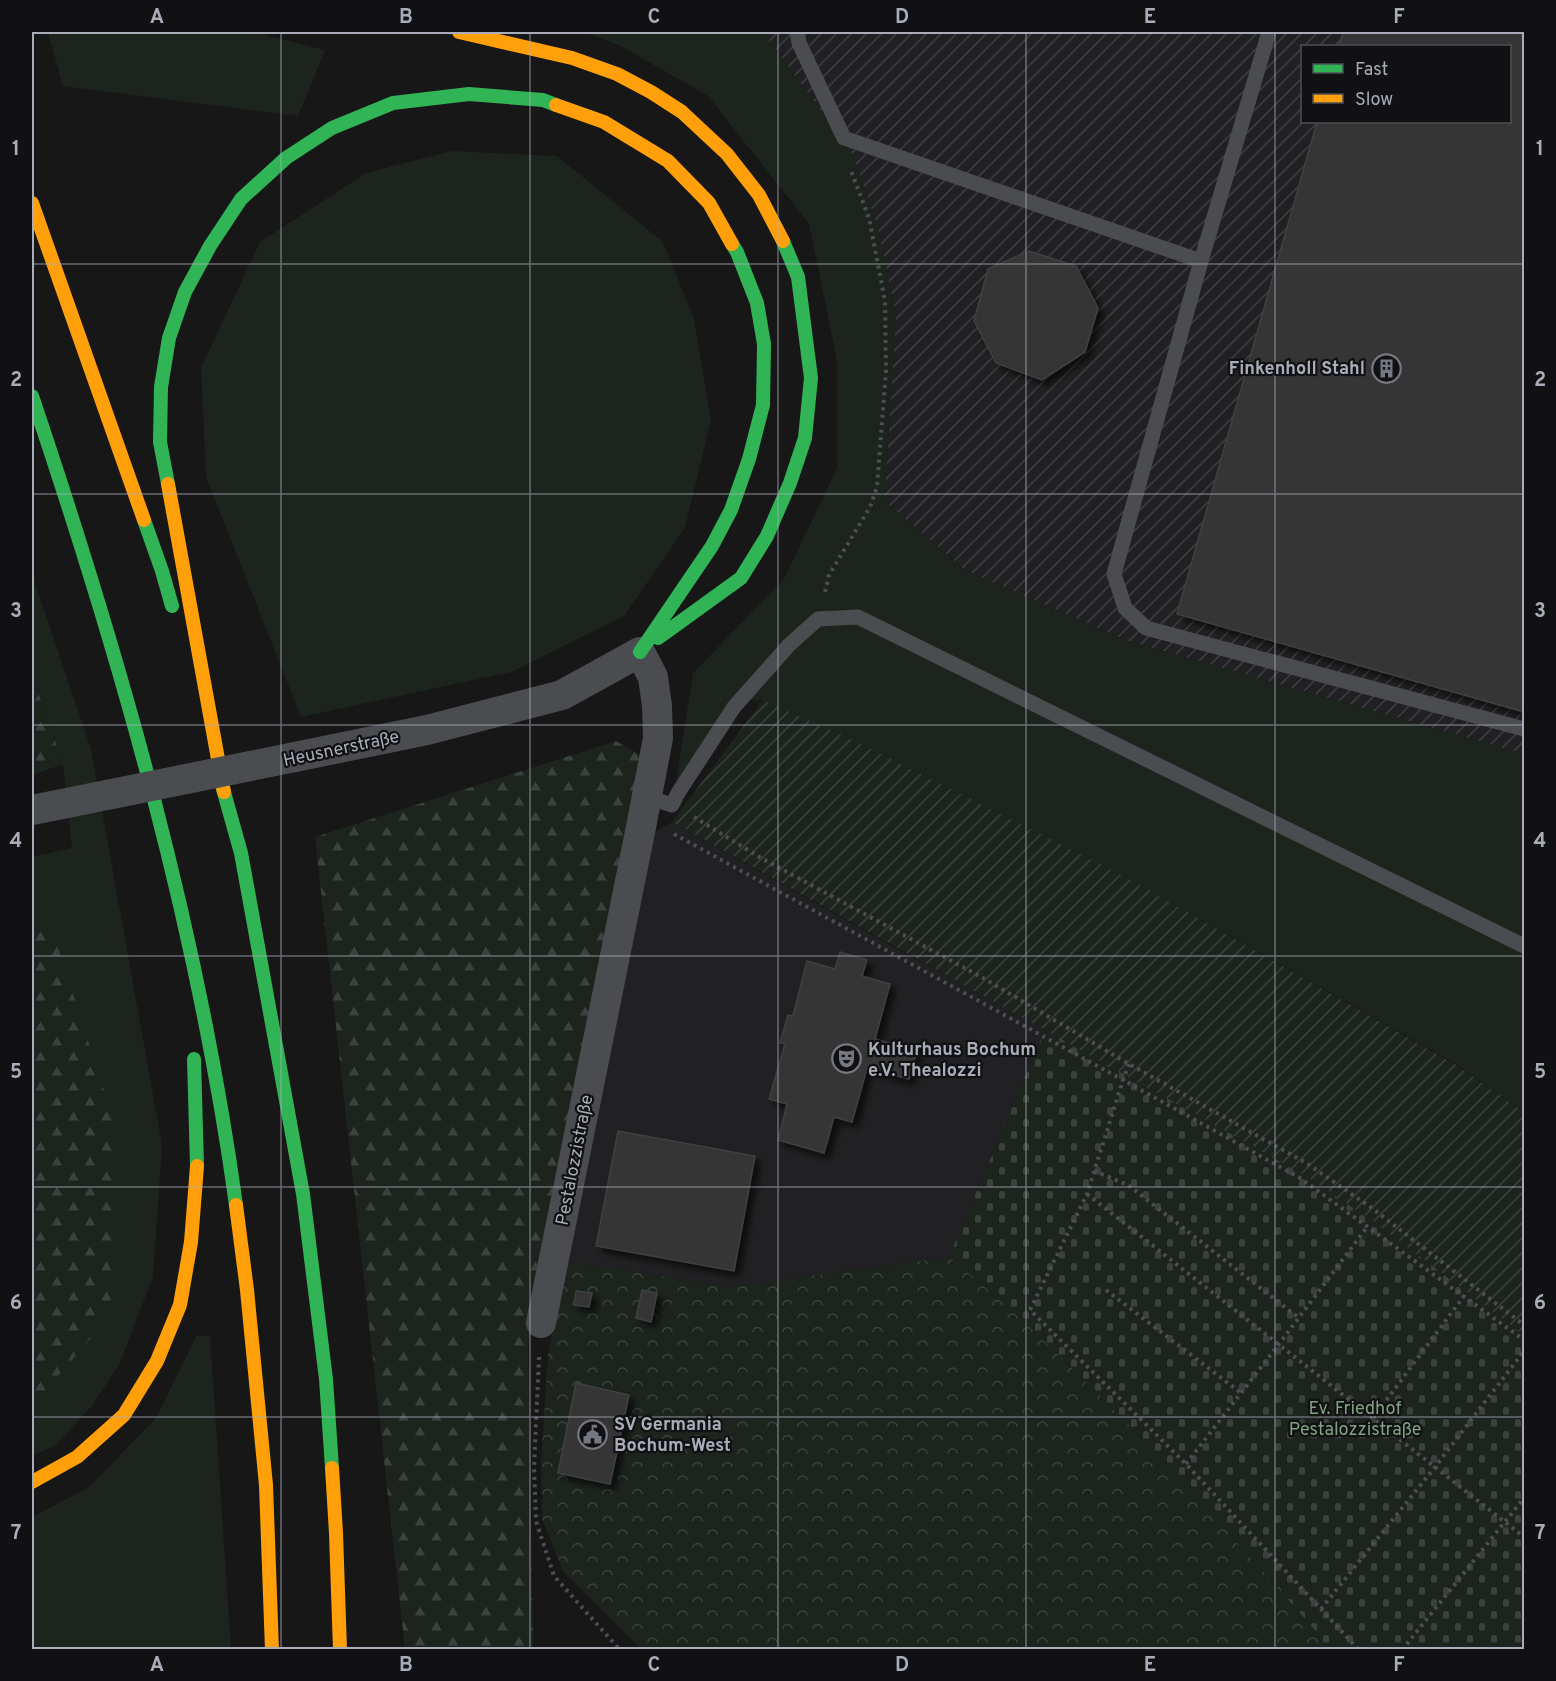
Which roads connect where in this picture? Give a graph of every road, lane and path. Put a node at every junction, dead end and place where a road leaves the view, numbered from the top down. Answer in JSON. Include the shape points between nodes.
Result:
{"nodes":[{"id":1,"x":459,"y":32,"type":"edge"},
{"id":2,"x":796,"y":32,"type":"edge"},
{"id":3,"x":1269,"y":32,"type":"edge"},
{"id":4,"x":844,"y":138,"type":"junction"},
{"id":5,"x":32,"y":203,"type":"edge"},
{"id":6,"x":1201,"y":261,"type":"junction"},
{"id":7,"x":32,"y":396,"type":"edge"},
{"id":8,"x":175,"y":616,"type":"dead end"},
{"id":9,"x":819,"y":619,"type":"junction"},
{"id":10,"x":184,"y":649,"type":"dead end"},
{"id":11,"x":640,"y":652,"type":"junction"},
{"id":12,"x":1524,"y":729,"type":"edge"},
{"id":13,"x":224,"y":792,"type":"junction"},
{"id":14,"x":654,"y":808,"type":"junction"},
{"id":15,"x":32,"y":810,"type":"edge"},
{"id":16,"x":1524,"y":946,"type":"edge"},
{"id":17,"x":192,"y":955,"type":"junction"},
{"id":18,"x":1129,"y":1064,"type":"junction"},
{"id":19,"x":1123,"y":1080,"type":"junction"},
{"id":20,"x":1094,"y":1172,"type":"junction"},
{"id":21,"x":1087,"y":1194,"type":"junction"},
{"id":22,"x":1368,"y":1226,"type":"junction"},
{"id":23,"x":1106,"y":1290,"type":"dead end"},
{"id":24,"x":1464,"y":1296,"type":"junction"},
{"id":25,"x":1299,"y":1318,"type":"junction"},
{"id":26,"x":541,"y":1323,"type":"joint"},
{"id":27,"x":1524,"y":1325,"type":"edge"},
{"id":28,"x":1524,"y":1340,"type":"edge"},
{"id":29,"x":1279,"y":1344,"type":"junction"},
{"id":30,"x":1524,"y":1351,"type":"edge"},
{"id":31,"x":1242,"y":1393,"type":"junction"},
{"id":32,"x":1373,"y":1418,"type":"junction"},
{"id":33,"x":1186,"y":1464,"type":"junction"},
{"id":34,"x":1435,"y":1467,"type":"junction"},
{"id":35,"x":32,"y":1482,"type":"edge"},
{"id":36,"x":1524,"y":1498,"type":"edge"},
{"id":37,"x":1506,"y":1522,"type":"junction"},
{"id":38,"x":1524,"y":1537,"type":"edge"},
{"id":39,"x":1322,"y":1609,"type":"junction"},
{"id":40,"x":272,"y":1650,"type":"edge"},
{"id":41,"x":339,"y":1650,"type":"edge"},
{"id":42,"x":620,"y":1650,"type":"edge"},
{"id":43,"x":1359,"y":1650,"type":"edge"},
{"id":44,"x":1402,"y":1650,"type":"edge"}],
"edges":[{"from":1,"to":11,"type":"highway","via":[[572,58],[617,74],[682,112],[727,154],[759,195],[798,277],[811,378],[805,438],[790,483],[767,536],[741,578]]},
{"from":2,"to":4,"type":"lane"},
{"from":3,"to":6,"type":"lane"},
{"from":4,"to":6,"type":"lane"},
{"from":4,"to":9,"type":"path","via":[[846,156],[869,218],[885,302],[886,370],[877,487],[870,507],[829,575]]},
{"from":5,"to":8,"type":"highway"},
{"from":6,"to":12,"type":"lane","via":[[1114,574],[1125,608],[1146,628]]},
{"from":7,"to":17,"type":"highway","via":[[131,710]]},
{"from":9,"to":14,"type":"lane","via":[[789,645],[734,706],[678,793]]},
{"from":9,"to":16,"type":"lane","via":[[858,617]]},
{"from":10,"to":13,"type":"highway"},
{"from":11,"to":13,"type":"highway","via":[[712,546],[731,510],[763,405],[764,344],[759,313],[737,252],[709,203],[668,161],[604,122],[543,100],[469,94],[393,104],[332,128],[286,158],[241,199],[185,292],[169,338],[161,387],[160,442]]},
{"from":11,"to":14,"type":"street","name":"Pestalozzistraße","via":[[653,677],[657,706]]},
{"from":11,"to":15,"type":"street","name":"Heusnerstraße","bridge":true,"via":[[562,696],[427,730]]},
{"from":13,"to":41,"type":"highway","via":[[241,853],[303,1194],[326,1379]]},
{"from":14,"to":18,"type":"path","via":[[694,817]]},
{"from":14,"to":19,"type":"path","via":[[671,833]]},
{"from":14,"to":26,"type":"street","name":"Pestalozzistraße"},
{"from":17,"to":35,"type":"highway","via":[[197,1167],[191,1242],[180,1305],[157,1361],[124,1415],[77,1457]]},
{"from":17,"to":40,"type":"highway","via":[[230,1165],[247,1290],[267,1485]]},
{"from":18,"to":19,"type":"path"},
{"from":18,"to":27,"type":"path","via":[[1308,1164]]},
{"from":19,"to":20,"type":"path"},
{"from":19,"to":22,"type":"path","via":[[1300,1178]]},
{"from":20,"to":21,"type":"path"},
{"from":20,"to":25,"type":"path","via":[[1128,1185]]},
{"from":21,"to":29,"type":"path"},
{"from":21,"to":33,"type":"path","via":[[1030,1310]]},
{"from":22,"to":24,"type":"path"},
{"from":22,"to":25,"type":"path"},
{"from":23,"to":31,"type":"path"},
{"from":24,"to":28,"type":"path"},
{"from":24,"to":32,"type":"path"},
{"from":25,"to":29,"type":"path"},
{"from":26,"to":42,"type":"path","via":[[534,1468],[536,1521],[554,1576]]},
{"from":29,"to":31,"type":"path"},
{"from":29,"to":32,"type":"path"},
{"from":30,"to":34,"type":"path"},
{"from":31,"to":33,"type":"path"},
{"from":32,"to":34,"type":"path"},
{"from":33,"to":39,"type":"path"},
{"from":34,"to":37,"type":"path"},
{"from":34,"to":39,"type":"path"},
{"from":36,"to":37,"type":"path"},
{"from":37,"to":38,"type":"path"},
{"from":37,"to":44,"type":"path"},
{"from":39,"to":43,"type":"path"}]}
